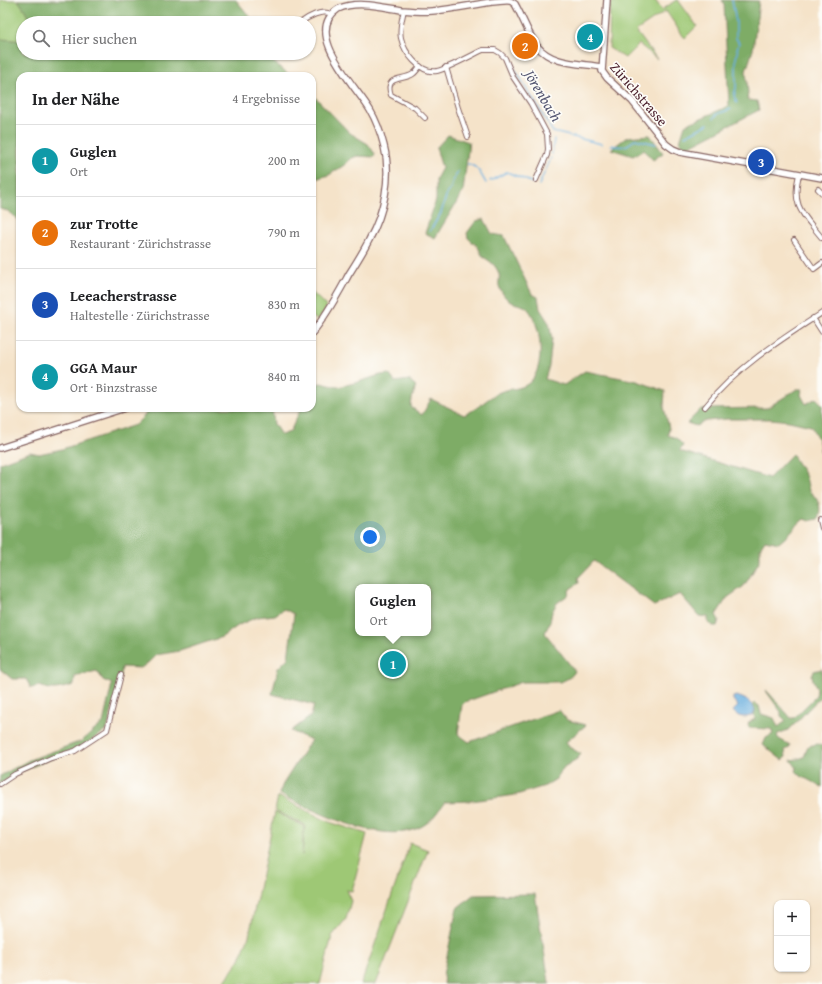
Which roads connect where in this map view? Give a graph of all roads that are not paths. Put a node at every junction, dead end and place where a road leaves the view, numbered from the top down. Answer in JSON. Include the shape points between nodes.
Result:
{"nodes":[{"id":1,"x":607,"y":0,"type":"edge"},
{"id":2,"x":512,"y":1,"type":"edge"},
{"id":3,"x":404,"y":10,"type":"junction"},
{"id":4,"x":331,"y":14,"type":"junction"},
{"id":5,"x":312,"y":16,"type":"edge"},
{"id":6,"x":420,"y":66,"type":"junction"},
{"id":7,"x":446,"y":67,"type":"junction"},
{"id":8,"x":602,"y":67,"type":"junction"},
{"id":9,"x":425,"y":118,"type":"dead end"},
{"id":10,"x":468,"y":137,"type":"dead end"},
{"id":11,"x":798,"y":174,"type":"junction"},
{"id":12,"x":822,"y":178,"type":"edge"},
{"id":13,"x":536,"y":180,"type":"dead end"},
{"id":14,"x":818,"y":189,"type":"dead end"},
{"id":15,"x":822,"y":193,"type":"edge"},
{"id":16,"x":822,"y":238,"type":"edge"},
{"id":17,"x":794,"y":240,"type":"dead end"},
{"id":18,"x":822,"y":264,"type":"edge"},
{"id":19,"x":822,"y":313,"type":"edge"},
{"id":20,"x":813,"y":318,"type":"junction"},
{"id":21,"x":316,"y":327,"type":"edge"},
{"id":22,"x":822,"y":332,"type":"edge"},
{"id":23,"x":705,"y":407,"type":"dead end"},
{"id":24,"x":113,"y":412,"type":"edge"},
{"id":25,"x":0,"y":448,"type":"edge"},
{"id":26,"x":820,"y":520,"type":"dead end"},
{"id":27,"x":822,"y":528,"type":"edge"},
{"id":28,"x":121,"y":676,"type":"dead end"},
{"id":29,"x":0,"y":784,"type":"edge"}],
"edges":[{"from":1,"to":8,"type":"main road"},
{"from":2,"to":3,"type":"main road","via":[[480,3],[442,10]]},
{"from":2,"to":8,"type":"main road","name":"Zürichstrasse","via":[[543,53],[565,62]]},
{"from":3,"to":4,"type":"main road","via":[[357,2],[340,7]]},
{"from":3,"to":6,"type":"street","via":[[401,33],[404,47]]},
{"from":4,"to":5,"type":"street","via":[[327,12]]},
{"from":4,"to":21,"type":"main road","via":[[326,31],[329,47],[373,114],[384,147],[387,180],[379,216],[369,240]]},
{"from":6,"to":7,"type":"street","via":[[435,71]]},
{"from":6,"to":9,"type":"street","via":[[413,74],[392,81],[389,90],[391,95],[415,108]]},
{"from":7,"to":10,"type":"street"},
{"from":7,"to":13,"type":"street","via":[[488,49],[500,52],[505,58],[547,134],[547,154]]},
{"from":8,"to":11,"type":"main road","name":"Zürichstrasse","via":[[604,74],[632,101],[666,144],[673,149]]},
{"from":11,"to":12,"type":"main road","name":"Zürichstrasse"},
{"from":11,"to":16,"type":"street","via":[[795,192],[798,204]]},
{"from":14,"to":15,"type":"street"},
{"from":17,"to":18,"type":"street","via":[[814,268]]},
{"from":19,"to":20,"type":"street"},
{"from":20,"to":22,"type":"street"},
{"from":20,"to":23,"type":"street","via":[[725,384]]},
{"from":24,"to":25,"type":"main road"},
{"from":26,"to":27,"type":"street"},
{"from":28,"to":29,"type":"street","via":[[106,730],[75,751],[51,758],[15,774]]}]}
